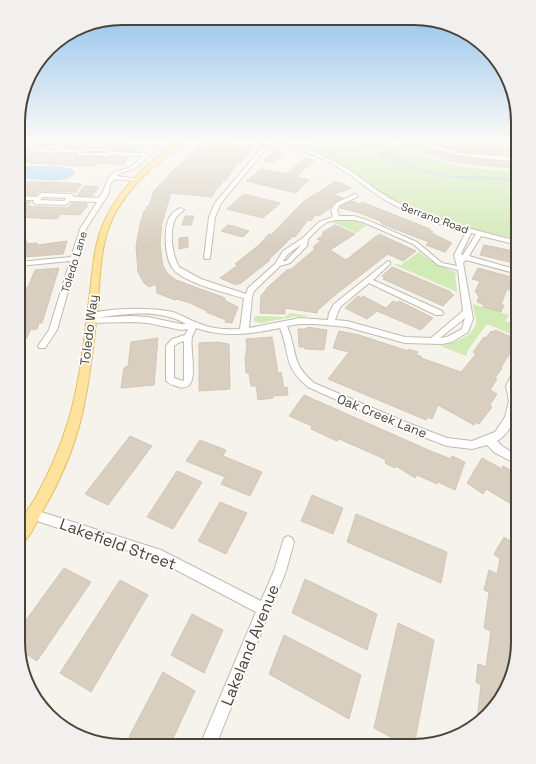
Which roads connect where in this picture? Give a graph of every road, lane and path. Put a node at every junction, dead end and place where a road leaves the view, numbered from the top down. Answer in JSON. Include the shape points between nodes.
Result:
{"nodes":[{"id":1,"x":115,"y":175,"type":"edge"},
{"id":2,"x":140,"y":175,"type":"edge"},
{"id":3,"x":242,"y":175,"type":"edge"},
{"id":4,"x":350,"y":175,"type":"edge"},
{"id":5,"x":112,"y":177,"type":"junction"},
{"id":6,"x":134,"y":180,"type":"junction"},
{"id":7,"x":355,"y":196,"type":"dead end"},
{"id":8,"x":25,"y":198,"type":"edge"},
{"id":9,"x":101,"y":200,"type":"junction"},
{"id":10,"x":181,"y":210,"type":"dead end"},
{"id":11,"x":336,"y":218,"type":"junction"},
{"id":12,"x":469,"y":231,"type":"junction"},
{"id":13,"x":479,"y":234,"type":"junction"},
{"id":14,"x":511,"y":241,"type":"edge"},
{"id":15,"x":207,"y":258,"type":"dead end"},
{"id":16,"x":74,"y":259,"type":"junction"},
{"id":17,"x":25,"y":263,"type":"edge"},
{"id":18,"x":462,"y":263,"type":"junction"},
{"id":19,"x":388,"y":264,"type":"dead end"},
{"id":20,"x":511,"y":271,"type":"edge"},
{"id":21,"x":368,"y":280,"type":"junction"},
{"id":22,"x":248,"y":297,"type":"junction"},
{"id":23,"x":467,"y":312,"type":"junction"},
{"id":24,"x":439,"y":313,"type":"dead end"},
{"id":25,"x":90,"y":319,"type":"junction"},
{"id":26,"x":331,"y":322,"type":"junction"},
{"id":27,"x":282,"y":324,"type":"junction"},
{"id":28,"x":194,"y":326,"type":"junction"},
{"id":29,"x":244,"y":332,"type":"junction"},
{"id":30,"x":188,"y":337,"type":"junction"},
{"id":31,"x":434,"y":339,"type":"junction"},
{"id":32,"x":42,"y":346,"type":"dead end"},
{"id":33,"x":511,"y":415,"type":"edge"},
{"id":34,"x":489,"y":440,"type":"junction"},
{"id":35,"x":511,"y":457,"type":"edge"},
{"id":36,"x":35,"y":515,"type":"junction"},
{"id":37,"x":25,"y":529,"type":"edge"},
{"id":38,"x":288,"y":542,"type":"dead end"},
{"id":39,"x":264,"y":609,"type":"junction"},
{"id":40,"x":210,"y":739,"type":"edge"}],
"edges":[{"from":1,"to":5,"type":"street"},
{"from":2,"to":6,"type":"main road","name":"Toledo Way"},
{"from":3,"to":15,"type":"street","via":[[218,203],[212,217]]},
{"from":4,"to":12,"type":"street","name":"Serrano Road","via":[[397,204]]},
{"from":5,"to":6,"type":"street"},
{"from":5,"to":9,"type":"street","name":"Toledo Lane"},
{"from":6,"to":25,"type":"main road","name":"Toledo Way","via":[[115,206],[101,238]]},
{"from":7,"to":11,"type":"street","via":[[336,206]]},
{"from":8,"to":9,"type":"street","via":[[39,199],[41,195],[71,196],[68,200]]},
{"from":9,"to":16,"type":"street","name":"Toledo Lane","via":[[83,229]]},
{"from":10,"to":22,"type":"street","via":[[173,218],[170,226],[170,246],[176,268],[187,277]]},
{"from":11,"to":18,"type":"street","via":[[365,221],[415,243],[438,262]]},
{"from":11,"to":22,"type":"street","via":[[319,223],[305,239],[303,248],[288,262],[278,265],[253,286]]},
{"from":12,"to":13,"type":"street","name":"Serrano Road"},
{"from":12,"to":18,"type":"street","via":[[457,255]]},
{"from":13,"to":14,"type":"street","name":"Serrano Road"},
{"from":13,"to":18,"type":"street"},
{"from":16,"to":17,"type":"street"},
{"from":16,"to":32,"type":"street","name":"Toledo Lane","via":[[53,330]]},
{"from":18,"to":20,"type":"street"},
{"from":18,"to":23,"type":"street"},
{"from":19,"to":21,"type":"street"},
{"from":21,"to":24,"type":"street"},
{"from":21,"to":26,"type":"street","via":[[337,306]]},
{"from":22,"to":29,"type":"street"},
{"from":23,"to":31,"type":"street"},
{"from":23,"to":31,"type":"street","via":[[469,319],[465,330],[449,340]]},
{"from":25,"to":28,"type":"street","via":[[131,319],[165,322],[181,327]]},
{"from":25,"to":36,"type":"main road","name":"Toledo Way","via":[[83,383],[66,447]]},
{"from":26,"to":27,"type":"street","via":[[304,321]]},
{"from":26,"to":31,"type":"street","via":[[405,340]]},
{"from":27,"to":29,"type":"street"},
{"from":27,"to":34,"type":"street","name":"Oak Creek Lane","via":[[294,368],[303,380],[320,390],[447,442],[472,445]]},
{"from":28,"to":29,"type":"street","via":[[226,332]]},
{"from":28,"to":30,"type":"street"},
{"from":30,"to":30,"type":"street","via":[[172,342],[170,346],[170,380],[179,384],[188,381]]},
{"from":33,"to":34,"type":"street","via":[[499,435]]},
{"from":34,"to":35,"type":"street"},
{"from":36,"to":37,"type":"main road","name":"Toledo Way"},
{"from":36,"to":39,"type":"street","name":"Lakefield Street","via":[[161,556]]},
{"from":38,"to":39,"type":"street","name":"Lakeland Avenue","via":[[280,571]]},
{"from":39,"to":40,"type":"street","name":"Lakeland Avenue"}]}
